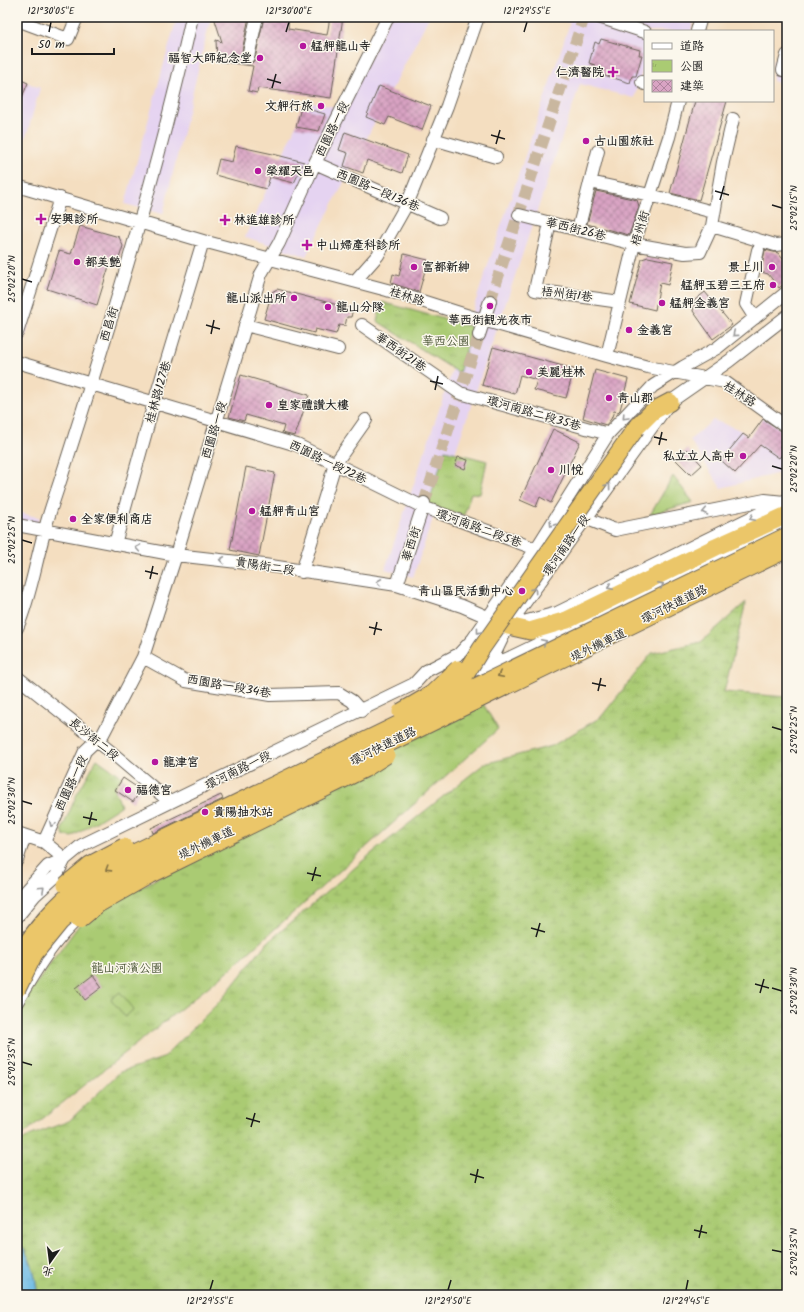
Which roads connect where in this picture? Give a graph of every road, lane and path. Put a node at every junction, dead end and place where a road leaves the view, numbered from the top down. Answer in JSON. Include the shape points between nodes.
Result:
{"nodes":[{"id":1,"x":77,"y":17,"type":"edge"},
{"id":2,"x":192,"y":17,"type":"edge"},
{"id":3,"x":257,"y":17,"type":"edge"},
{"id":4,"x":388,"y":17,"type":"edge"},
{"id":5,"x":478,"y":17,"type":"edge"},
{"id":6,"x":599,"y":17,"type":"edge"},
{"id":7,"x":701,"y":17,"type":"edge"},
{"id":8,"x":17,"y":20,"type":"edge"},
{"id":9,"x":697,"y":30,"type":"edge"},
{"id":10,"x":644,"y":32,"type":"edge"},
{"id":11,"x":787,"y":55,"type":"edge"},
{"id":12,"x":248,"y":57,"type":"dead end"},
{"id":13,"x":781,"y":69,"type":"edge"},
{"id":14,"x":678,"y":102,"type":"edge"},
{"id":15,"x":733,"y":119,"type":"dead end"},
{"id":16,"x":433,"y":139,"type":"junction"},
{"id":17,"x":598,"y":151,"type":"dead end"},
{"id":18,"x":496,"y":157,"type":"dead end"},
{"id":19,"x":315,"y":163,"type":"junction"},
{"id":20,"x":590,"y":182,"type":"junction"},
{"id":21,"x":17,"y":186,"type":"edge"},
{"id":22,"x":650,"y":195,"type":"junction"},
{"id":23,"x":60,"y":198,"type":"junction"},
{"id":24,"x":408,"y":202,"type":"junction"},
{"id":25,"x":714,"y":212,"type":"junction"},
{"id":26,"x":519,"y":215,"type":"dead end"},
{"id":27,"x":440,"y":218,"type":"dead end"},
{"id":28,"x":139,"y":223,"type":"junction"},
{"id":29,"x":550,"y":223,"type":"junction"},
{"id":30,"x":712,"y":226,"type":"junction"},
{"id":31,"x":578,"y":230,"type":"junction"},
{"id":32,"x":203,"y":241,"type":"junction"},
{"id":33,"x":786,"y":242,"type":"edge"},
{"id":34,"x":634,"y":244,"type":"junction"},
{"id":35,"x":758,"y":250,"type":"dead end"},
{"id":36,"x":270,"y":259,"type":"junction"},
{"id":37,"x":355,"y":281,"type":"junction"},
{"id":38,"x":787,"y":292,"type":"edge"},
{"id":39,"x":490,"y":301,"type":"tunnel mouth"},
{"id":40,"x":620,"y":302,"type":"junction"},
{"id":41,"x":787,"y":316,"type":"edge"},
{"id":42,"x":755,"y":318,"type":"junction"},
{"id":43,"x":484,"y":320,"type":"junction"},
{"id":44,"x":245,"y":325,"type":"junction"},
{"id":45,"x":362,"y":325,"type":"dead end"},
{"id":46,"x":17,"y":333,"type":"edge"},
{"id":47,"x":479,"y":335,"type":"tunnel mouth"},
{"id":48,"x":338,"y":349,"type":"dead end"},
{"id":49,"x":606,"y":356,"type":"junction"},
{"id":50,"x":17,"y":362,"type":"edge"},
{"id":51,"x":674,"y":372,"type":"junction"},
{"id":52,"x":704,"y":377,"type":"junction"},
{"id":53,"x":91,"y":385,"type":"junction"},
{"id":54,"x":460,"y":393,"type":"joint"},
{"id":55,"x":670,"y":402,"type":"junction"},
{"id":56,"x":154,"y":403,"type":"junction"},
{"id":57,"x":366,"y":420,"type":"dead end"},
{"id":58,"x":216,"y":422,"type":"junction"},
{"id":59,"x":787,"y":427,"type":"edge"},
{"id":60,"x":608,"y":434,"type":"junction"},
{"id":61,"x":335,"y":464,"type":"junction"},
{"id":62,"x":423,"y":505,"type":"junction"},
{"id":63,"x":786,"y":506,"type":"edge"},
{"id":64,"x":585,"y":518,"type":"junction"},
{"id":65,"x":787,"y":524,"type":"edge"},
{"id":66,"x":17,"y":525,"type":"edge"},
{"id":67,"x":44,"y":531,"type":"junction"},
{"id":68,"x":787,"y":536,"type":"edge"},
{"id":69,"x":115,"y":544,"type":"junction"},
{"id":70,"x":536,"y":549,"type":"junction"},
{"id":71,"x":787,"y":549,"type":"edge"},
{"id":72,"x":787,"y":554,"type":"edge"},
{"id":73,"x":176,"y":555,"type":"junction"},
{"id":74,"x":302,"y":572,"type":"junction"},
{"id":75,"x":397,"y":585,"type":"junction"},
{"id":76,"x":489,"y":617,"type":"junction"},
{"id":77,"x":508,"y":626,"type":"junction"},
{"id":78,"x":17,"y":628,"type":"edge"},
{"id":79,"x":481,"y":649,"type":"junction"},
{"id":80,"x":143,"y":657,"type":"junction"},
{"id":81,"x":482,"y":667,"type":"junction"},
{"id":82,"x":17,"y":677,"type":"edge"},
{"id":83,"x":414,"y":684,"type":"junction"},
{"id":84,"x":360,"y":711,"type":"junction"},
{"id":85,"x":431,"y":728,"type":"junction"},
{"id":86,"x":96,"y":740,"type":"junction"},
{"id":87,"x":170,"y":802,"type":"junction"},
{"id":88,"x":21,"y":834,"type":"edge"},
{"id":89,"x":44,"y":842,"type":"junction"},
{"id":90,"x":17,"y":860,"type":"edge"},
{"id":91,"x":65,"y":860,"type":"junction"},
{"id":92,"x":17,"y":900,"type":"edge"},
{"id":93,"x":17,"y":917,"type":"edge"},
{"id":94,"x":17,"y":937,"type":"edge"},
{"id":95,"x":17,"y":958,"type":"edge"},
{"id":96,"x":18,"y":986,"type":"edge"},
{"id":97,"x":17,"y":1002,"type":"edge"}],
"edges":[{"from":1,"to":8,"type":"street","via":[[68,39]]},
{"from":2,"to":28,"type":"street","name":"西昌街"},
{"from":3,"to":12,"type":"street"},
{"from":4,"to":19,"type":"street","name":"西園路一段"},
{"from":5,"to":16,"type":"street"},
{"from":6,"to":10,"type":"street"},
{"from":7,"to":9,"type":"street"},
{"from":11,"to":13,"type":"street"},
{"from":14,"to":22,"type":"street","name":"梧州街"},
{"from":15,"to":25,"type":"street"},
{"from":16,"to":18,"type":"street"},
{"from":16,"to":24,"type":"street"},
{"from":17,"to":20,"type":"street"},
{"from":19,"to":24,"type":"street","name":"西園路一段136巷"},
{"from":19,"to":36,"type":"street","name":"西園路一段"},
{"from":20,"to":22,"type":"street"},
{"from":20,"to":31,"type":"street"},
{"from":21,"to":23,"type":"street","name":"桂林路"},
{"from":22,"to":25,"type":"street"},
{"from":22,"to":34,"type":"street","name":"梧州街"},
{"from":23,"to":28,"type":"street","name":"桂林路"},
{"from":23,"to":46,"type":"street"},
{"from":24,"to":27,"type":"street","name":"西園路一段136巷"},
{"from":24,"to":37,"type":"street","via":[[378,255]]},
{"from":25,"to":30,"type":"street"},
{"from":26,"to":29,"type":"street","name":"華西街26巷"},
{"from":28,"to":32,"type":"street","name":"桂林路"},
{"from":28,"to":53,"type":"street","name":"西昌街"},
{"from":29,"to":31,"type":"street","name":"華西街26巷"},
{"from":29,"to":40,"type":"street","name":"梧州街1巷","via":[[535,290]]},
{"from":30,"to":33,"type":"street","via":[[775,245]]},
{"from":30,"to":34,"type":"street","name":"華西街26巷","via":[[700,252],[685,253]]},
{"from":31,"to":34,"type":"street","name":"華西街26巷"},
{"from":32,"to":36,"type":"street","name":"桂林路"},
{"from":32,"to":56,"type":"street","name":"桂林路127巷"},
{"from":34,"to":40,"type":"street","name":"梧州街"},
{"from":35,"to":42,"type":"street","via":[[746,304]]},
{"from":36,"to":37,"type":"street","name":"桂林路"},
{"from":36,"to":44,"type":"street","name":"西園路一段","via":[[260,274]]},
{"from":37,"to":43,"type":"street","name":"桂林路"},
{"from":38,"to":42,"type":"street","name":"環河南路一段"},
{"from":39,"to":43,"type":"street"},
{"from":40,"to":49,"type":"street","name":"梧州街"},
{"from":41,"to":52,"type":"street","name":"環河南路一段","via":[[746,349]]},
{"from":42,"to":51,"type":"street","name":"環河南路一段","one_way":true,"via":[[717,348]]},
{"from":43,"to":47,"type":"street"},
{"from":43,"to":49,"type":"street","name":"桂林路"},
{"from":44,"to":48,"type":"street"},
{"from":44,"to":58,"type":"street","name":"西園路一段"},
{"from":45,"to":54,"type":"street","name":"華西街21巷"},
{"from":49,"to":51,"type":"street","name":"桂林路"},
{"from":50,"to":53,"type":"street","name":"西園路一段72巷"},
{"from":51,"to":52,"type":"street","name":"桂林路"},
{"from":51,"to":60,"type":"street","name":"環河南路一段","one_way":true,"via":[[653,386]]},
{"from":52,"to":55,"type":"street","name":"環河南路一段"},
{"from":52,"to":59,"type":"street","name":"桂林路","via":[[725,382]]},
{"from":53,"to":56,"type":"street","name":"西園路一段72巷"},
{"from":53,"to":67,"type":"street","name":"西昌街"},
{"from":54,"to":60,"type":"street","name":"環河南路二段35巷"},
{"from":64,"to":55,"type":"street","name":"環河南路一段","one_way":true},
{"from":55,"to":79,"type":"highway","bridge":true,"via":[[653,411],[636,428]]},
{"from":56,"to":58,"type":"street","name":"西園路一段72巷"},
{"from":56,"to":69,"type":"street","name":"桂林路127巷"},
{"from":57,"to":61,"type":"street"},
{"from":58,"to":61,"type":"street","name":"西園路一段72巷","via":[[297,445]]},
{"from":58,"to":73,"type":"street","name":"西園路一段"},
{"from":60,"to":70,"type":"street","name":"環河南路一段","one_way":true},
{"from":61,"to":62,"type":"street","name":"西園路一段72巷"},
{"from":61,"to":74,"type":"street"},
{"from":62,"to":70,"type":"street","name":"環河南路二段5巷"},
{"from":62,"to":75,"type":"street","name":"華西街"},
{"from":63,"to":64,"type":"street","one_way":true,"via":[[765,500],[615,530]]},
{"from":63,"to":77,"type":"street","one_way":true,"via":[[557,614]]},
{"from":63,"to":77,"type":"highway","via":[[716,547],[567,620],[530,630]]},
{"from":77,"to":64,"type":"street","name":"環河南路一段","one_way":true},
{"from":81,"to":65,"type":"street","one_way":true,"via":[[507,660]]},
{"from":66,"to":67,"type":"street","name":"貴陽街二段"},
{"from":67,"to":69,"type":"street","name":"貴陽街二段"},
{"from":67,"to":78,"type":"street","name":"西昌街","via":[[25,610]]},
{"from":68,"to":95,"type":"highway","name":"環河快速道路","one_way":true,"bridge":true,"via":[[132,854],[80,887],[60,905],[30,937]]},
{"from":73,"to":69,"type":"street","name":"貴陽街二段","one_way":true},
{"from":70,"to":76,"type":"street","name":"環河南路一段"},
{"from":71,"to":96,"type":"highway","name":"環河快速道路","bridge":true,"via":[[139,865],[90,895],[60,922],[34,954]]},
{"from":72,"to":85,"type":"street","name":"堤外機車道"},
{"from":74,"to":73,"type":"street","name":"貴陽街二段","one_way":true},
{"from":73,"to":80,"type":"street","name":"西園路一段"},
{"from":75,"to":74,"type":"street","name":"貴陽街二段","one_way":true},
{"from":75,"to":76,"type":"street","name":"貴陽街二段"},
{"from":76,"to":77,"type":"street","name":"貴陽街二段"},
{"from":76,"to":83,"type":"street","name":"環河南路一段","one_way":true,"via":[[459,654],[426,672]]},
{"from":77,"to":81,"type":"street","name":"環河南路一段","via":[[496,651]]},
{"from":79,"to":94,"type":"highway","bridge":true,"via":[[432,694],[403,711],[90,865],[53,895]]},
{"from":79,"to":96,"type":"highway","bridge":true,"via":[[467,672],[440,705],[391,752],[364,769],[149,875],[98,904],[76,922]]},
{"from":80,"to":84,"type":"street","name":"西園路一段34巷","via":[[186,681],[270,695],[340,693],[352,701]]},
{"from":80,"to":86,"type":"street","name":"西園路一段","via":[[103,734]]},
{"from":81,"to":83,"type":"street","name":"環河南路一段","via":[[431,684]]},
{"from":82,"to":86,"type":"street","name":"長沙街二段"},
{"from":83,"to":84,"type":"street","name":"環河南路一段"},
{"from":84,"to":87,"type":"street","name":"環河南路一段"},
{"from":85,"to":96,"type":"street","name":"堤外機車道","via":[[397,741],[241,816],[140,866],[91,896],[56,929],[38,951]]},
{"from":85,"to":97,"type":"street","name":"堤外機車道","via":[[401,747],[144,874],[95,903],[65,929],[43,957]]},
{"from":86,"to":87,"type":"street","name":"長沙街二段"},
{"from":86,"to":89,"type":"street","name":"西園路一段","one_way":true,"via":[[85,751]]},
{"from":87,"to":91,"type":"street","name":"環河南路一段","via":[[82,845]]},
{"from":88,"to":89,"type":"street"},
{"from":88,"to":90,"type":"street"},
{"from":89,"to":91,"type":"street"},
{"from":91,"to":92,"type":"street","name":"環河南路一段","via":[[48,866]]},
{"from":93,"to":91,"type":"street","name":"環河南路一段","one_way":true,"via":[[35,895],[56,876]]}]}
